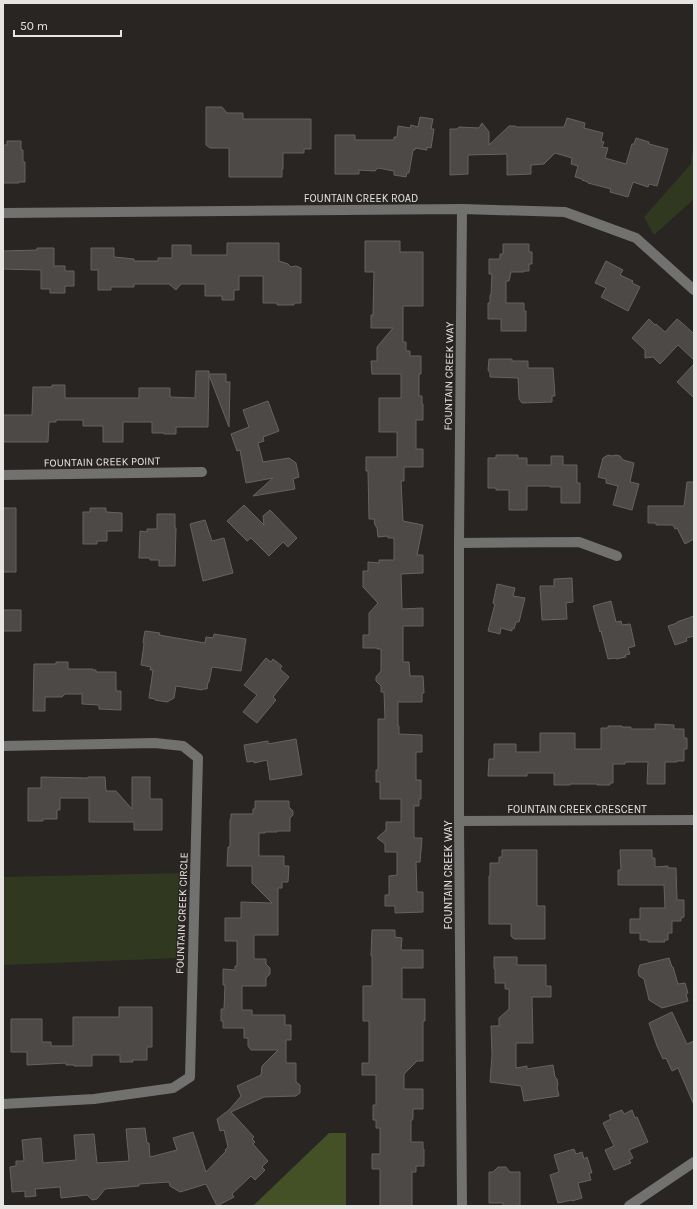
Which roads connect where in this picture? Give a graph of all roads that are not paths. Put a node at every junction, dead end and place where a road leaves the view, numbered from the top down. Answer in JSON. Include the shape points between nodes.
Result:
{"nodes":[{"id":1,"x":462,"y":209,"type":"junction"},
{"id":2,"x":3,"y":213,"type":"edge"},
{"id":3,"x":694,"y":290,"type":"edge"},
{"id":4,"x":202,"y":472,"type":"dead end"},
{"id":5,"x":3,"y":475,"type":"edge"},
{"id":6,"x":459,"y":543,"type":"junction"},
{"id":7,"x":617,"y":556,"type":"dead end"},
{"id":8,"x":3,"y":746,"type":"edge"},
{"id":9,"x":694,"y":820,"type":"edge"},
{"id":10,"x":459,"y":821,"type":"junction"},
{"id":11,"x":3,"y":1104,"type":"edge"},
{"id":12,"x":694,"y":1162,"type":"edge"},
{"id":13,"x":462,"y":1206,"type":"edge"},
{"id":14,"x":629,"y":1206,"type":"edge"}],
"edges":[{"from":1,"to":2,"type":"street","name":"FOUNTAIN CREEK ROAD"},
{"from":1,"to":3,"type":"street","name":"FOUNTAIN CREEK ROAD","via":[[565,212],[636,238]]},
{"from":1,"to":6,"type":"street","name":"FOUNTAIN CREEK WAY"},
{"from":4,"to":5,"type":"street","name":"FOUNTAIN CREEK POINT"},
{"from":6,"to":7,"type":"street","via":[[579,542]]},
{"from":6,"to":10,"type":"street","name":"FOUNTAIN CREEK WAY"},
{"from":8,"to":11,"type":"street","name":"FOUNTAIN CREEK CIRCLE","via":[[155,743],[183,746],[198,758],[190,1077],[173,1088],[94,1099]]},
{"from":9,"to":10,"type":"street","name":"FOUNTAIN CREEK CRESCENT"},
{"from":10,"to":13,"type":"street","name":"FOUNTAIN CREEK WAY"},
{"from":12,"to":14,"type":"street"}]}
